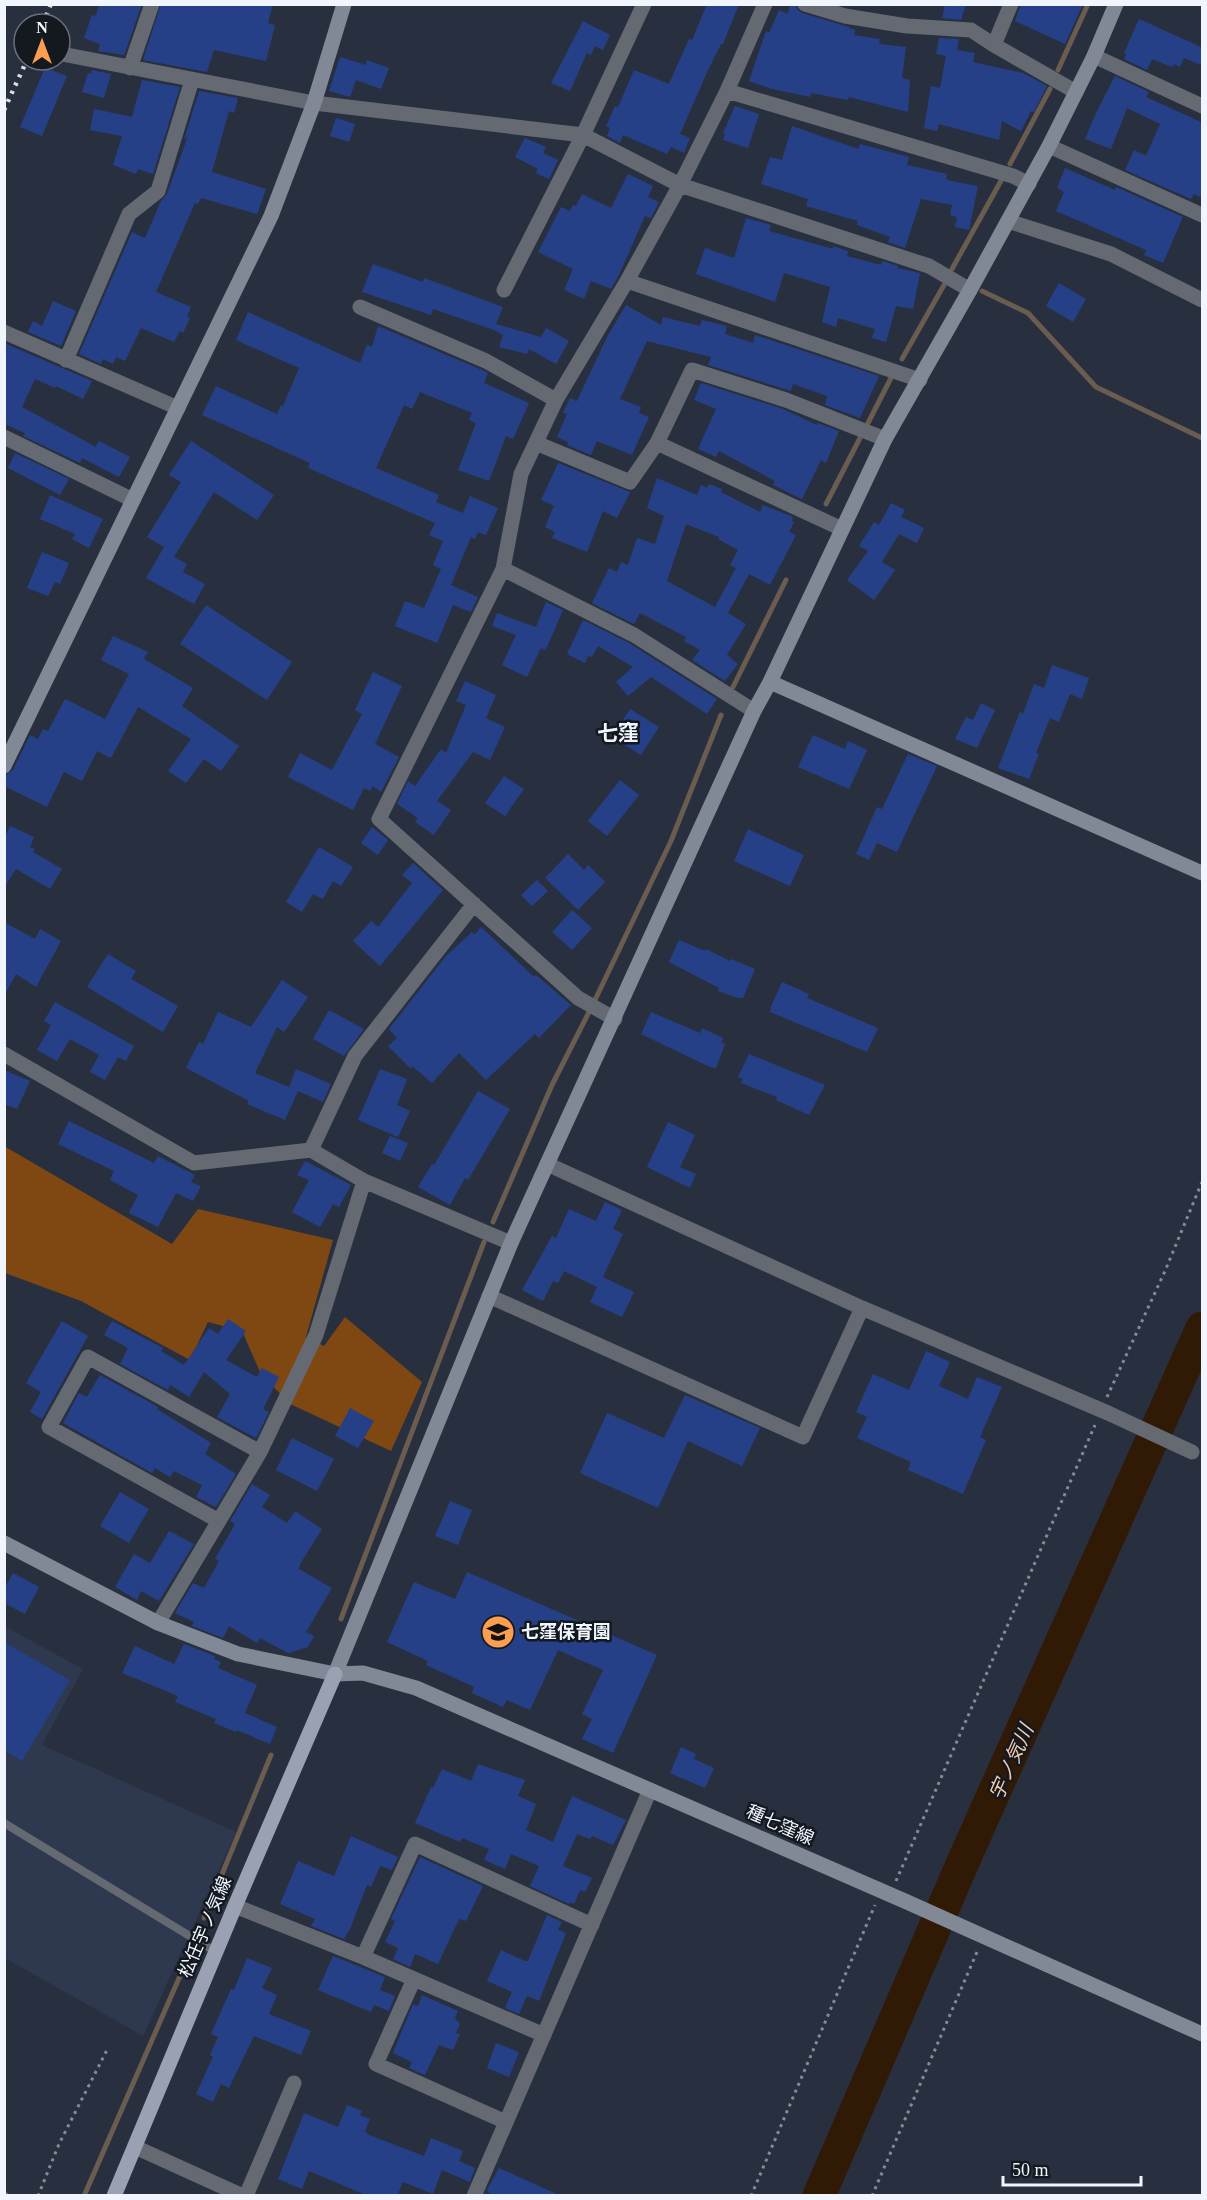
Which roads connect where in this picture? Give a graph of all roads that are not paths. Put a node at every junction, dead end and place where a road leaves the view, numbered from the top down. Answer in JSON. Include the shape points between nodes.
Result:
{"nodes":[{"id":1,"x":152,"y":4,"type":"edge"},
{"id":2,"x":344,"y":4,"type":"edge"},
{"id":3,"x":644,"y":4,"type":"edge"},
{"id":4,"x":765,"y":4,"type":"edge"},
{"id":5,"x":805,"y":4,"type":"edge"},
{"id":6,"x":1011,"y":4,"type":"edge"},
{"id":7,"x":1116,"y":4,"type":"edge"},
{"id":8,"x":994,"y":45,"type":"junction"},
{"id":9,"x":72,"y":56,"type":"edge"},
{"id":10,"x":1094,"y":56,"type":"junction"},
{"id":11,"x":130,"y":68,"type":"junction"},
{"id":12,"x":192,"y":80,"type":"junction"},
{"id":13,"x":727,"y":91,"type":"junction"},
{"id":14,"x":1076,"y":92,"type":"junction"},
{"id":15,"x":314,"y":103,"type":"junction"},
{"id":16,"x":1203,"y":106,"type":"edge"},
{"id":17,"x":583,"y":135,"type":"junction"},
{"id":18,"x":1049,"y":146,"type":"junction"},
{"id":19,"x":1029,"y":184,"type":"junction"},
{"id":20,"x":680,"y":185,"type":"junction"},
{"id":21,"x":1203,"y":215,"type":"edge"},
{"id":22,"x":1008,"y":221,"type":"junction"},
{"id":23,"x":627,"y":281,"type":"junction"},
{"id":24,"x":504,"y":290,"type":"dead end"},
{"id":25,"x":970,"y":290,"type":"junction"},
{"id":26,"x":1203,"y":300,"type":"edge"},
{"id":27,"x":360,"y":308,"type":"dead end"},
{"id":28,"x":4,"y":332,"type":"edge"},
{"id":29,"x":66,"y":360,"type":"junction"},
{"id":30,"x":920,"y":380,"type":"junction"},
{"id":31,"x":556,"y":400,"type":"junction"},
{"id":32,"x":178,"y":408,"type":"junction"},
{"id":33,"x":4,"y":437,"type":"edge"},
{"id":34,"x":885,"y":439,"type":"junction"},
{"id":35,"x":536,"y":443,"type":"junction"},
{"id":36,"x":657,"y":443,"type":"junction"},
{"id":37,"x":133,"y":500,"type":"junction"},
{"id":38,"x":842,"y":529,"type":"junction"},
{"id":39,"x":503,"y":569,"type":"junction"},
{"id":40,"x":771,"y":682,"type":"junction"},
{"id":41,"x":754,"y":711,"type":"junction"},
{"id":42,"x":4,"y":766,"type":"edge"},
{"id":43,"x":1203,"y":873,"type":"edge"},
{"id":44,"x":474,"y":904,"type":"junction"},
{"id":45,"x":615,"y":1019,"type":"junction"},
{"id":46,"x":4,"y":1054,"type":"edge"},
{"id":47,"x":310,"y":1150,"type":"junction"},
{"id":48,"x":547,"y":1164,"type":"junction"},
{"id":49,"x":364,"y":1181,"type":"junction"},
{"id":50,"x":511,"y":1243,"type":"junction"},
{"id":51,"x":489,"y":1296,"type":"junction"},
{"id":52,"x":862,"y":1308,"type":"junction"},
{"id":53,"x":260,"y":1452,"type":"junction"},
{"id":54,"x":1192,"y":1452,"type":"dead end"},
{"id":55,"x":219,"y":1521,"type":"junction"},
{"id":56,"x":4,"y":1543,"type":"edge"},
{"id":57,"x":158,"y":1623,"type":"junction"},
{"id":58,"x":335,"y":1674,"type":"junction"},
{"id":59,"x":650,"y":1790,"type":"junction"},
{"id":60,"x":4,"y":1823,"type":"edge"},
{"id":61,"x":235,"y":1906,"type":"junction"},
{"id":62,"x":591,"y":1925,"type":"junction"},
{"id":63,"x":216,"y":1952,"type":"junction"},
{"id":64,"x":363,"y":1958,"type":"junction"},
{"id":65,"x":414,"y":1979,"type":"junction"},
{"id":66,"x":1203,"y":2034,"type":"edge"},
{"id":67,"x":544,"y":2035,"type":"junction"},
{"id":68,"x":294,"y":2083,"type":"dead end"},
{"id":69,"x":506,"y":2122,"type":"junction"},
{"id":70,"x":135,"y":2147,"type":"junction"},
{"id":71,"x":114,"y":2196,"type":"edge"},
{"id":72,"x":244,"y":2196,"type":"edge"},
{"id":73,"x":474,"y":2196,"type":"edge"}],
"edges":[{"from":1,"to":11,"type":"street"},
{"from":2,"to":15,"type":"street"},
{"from":3,"to":17,"type":"street"},
{"from":4,"to":13,"type":"street"},
{"from":5,"to":8,"type":"street","via":[[845,16],[907,26],[971,30]]},
{"from":6,"to":8,"type":"street"},
{"from":7,"to":10,"type":"street"},
{"from":8,"to":14,"type":"street"},
{"from":9,"to":11,"type":"street"},
{"from":10,"to":14,"type":"street"},
{"from":10,"to":16,"type":"street"},
{"from":11,"to":12,"type":"street"},
{"from":12,"to":15,"type":"street"},
{"from":12,"to":29,"type":"street","via":[[158,191],[129,214]]},
{"from":13,"to":19,"type":"street"},
{"from":13,"to":20,"type":"street"},
{"from":14,"to":18,"type":"street"},
{"from":15,"to":17,"type":"street"},
{"from":15,"to":32,"type":"street","via":[[271,216]]},
{"from":17,"to":20,"type":"street"},
{"from":17,"to":24,"type":"street"},
{"from":18,"to":19,"type":"street"},
{"from":18,"to":21,"type":"street"},
{"from":19,"to":22,"type":"street"},
{"from":20,"to":23,"type":"street"},
{"from":20,"to":25,"type":"street","via":[[929,266]]},
{"from":22,"to":25,"type":"street"},
{"from":22,"to":26,"type":"street","via":[[1111,254]]},
{"from":23,"to":30,"type":"street"},
{"from":23,"to":31,"type":"street"},
{"from":25,"to":30,"type":"street"},
{"from":27,"to":31,"type":"street","via":[[486,361]]},
{"from":28,"to":29,"type":"street"},
{"from":29,"to":32,"type":"street"},
{"from":30,"to":34,"type":"street"},
{"from":31,"to":35,"type":"street"},
{"from":32,"to":37,"type":"street"},
{"from":33,"to":37,"type":"street"},
{"from":34,"to":36,"type":"street","via":[[786,400],[692,370]]},
{"from":34,"to":38,"type":"street"},
{"from":35,"to":36,"type":"street","via":[[630,482]]},
{"from":35,"to":39,"type":"street","via":[[521,474]]},
{"from":36,"to":38,"type":"street"},
{"from":37,"to":42,"type":"street"},
{"from":38,"to":40,"type":"street"},
{"from":39,"to":41,"type":"street","via":[[634,635]]},
{"from":39,"to":44,"type":"street","via":[[379,819]]},
{"from":40,"to":41,"type":"street"},
{"from":40,"to":43,"type":"street"},
{"from":41,"to":45,"type":"street"},
{"from":44,"to":45,"type":"street","via":[[578,998]]},
{"from":44,"to":47,"type":"street","via":[[355,1056]]},
{"from":45,"to":48,"type":"street"},
{"from":46,"to":47,"type":"street","via":[[194,1163]]},
{"from":47,"to":49,"type":"street"},
{"from":48,"to":50,"type":"street"},
{"from":48,"to":52,"type":"street"},
{"from":49,"to":50,"type":"street"},
{"from":49,"to":53,"type":"street","via":[[316,1335]]},
{"from":50,"to":51,"type":"street"},
{"from":51,"to":52,"type":"street","via":[[803,1437]]},
{"from":51,"to":58,"type":"street"},
{"from":52,"to":54,"type":"street"},
{"from":53,"to":55,"type":"street"},
{"from":53,"to":55,"type":"street","via":[[88,1357],[49,1427]]},
{"from":55,"to":57,"type":"street"},
{"from":56,"to":57,"type":"street","name":"種七窪線"},
{"from":57,"to":58,"type":"street","name":"種七窪線","via":[[238,1654]]},
{"from":58,"to":59,"type":"street","name":"種七窪線","via":[[363,1673],[416,1688]]},
{"from":58,"to":61,"type":"main road","name":"松任宇ノ気線"},
{"from":59,"to":62,"type":"street"},
{"from":59,"to":66,"type":"street","name":"種七窪線"},
{"from":60,"to":63,"type":"lane"},
{"from":61,"to":63,"type":"main road","name":"松任宇ノ気線"},
{"from":61,"to":64,"type":"street"},
{"from":62,"to":64,"type":"street","via":[[415,1844]]},
{"from":62,"to":67,"type":"street"},
{"from":63,"to":70,"type":"main road","name":"松任宇ノ気線"},
{"from":64,"to":65,"type":"street"},
{"from":65,"to":67,"type":"street"},
{"from":65,"to":69,"type":"street","via":[[376,2064]]},
{"from":67,"to":69,"type":"street"},
{"from":68,"to":72,"type":"street"},
{"from":69,"to":73,"type":"street"},
{"from":70,"to":71,"type":"main road","name":"松任宇ノ気線"},
{"from":70,"to":72,"type":"street"}]}
